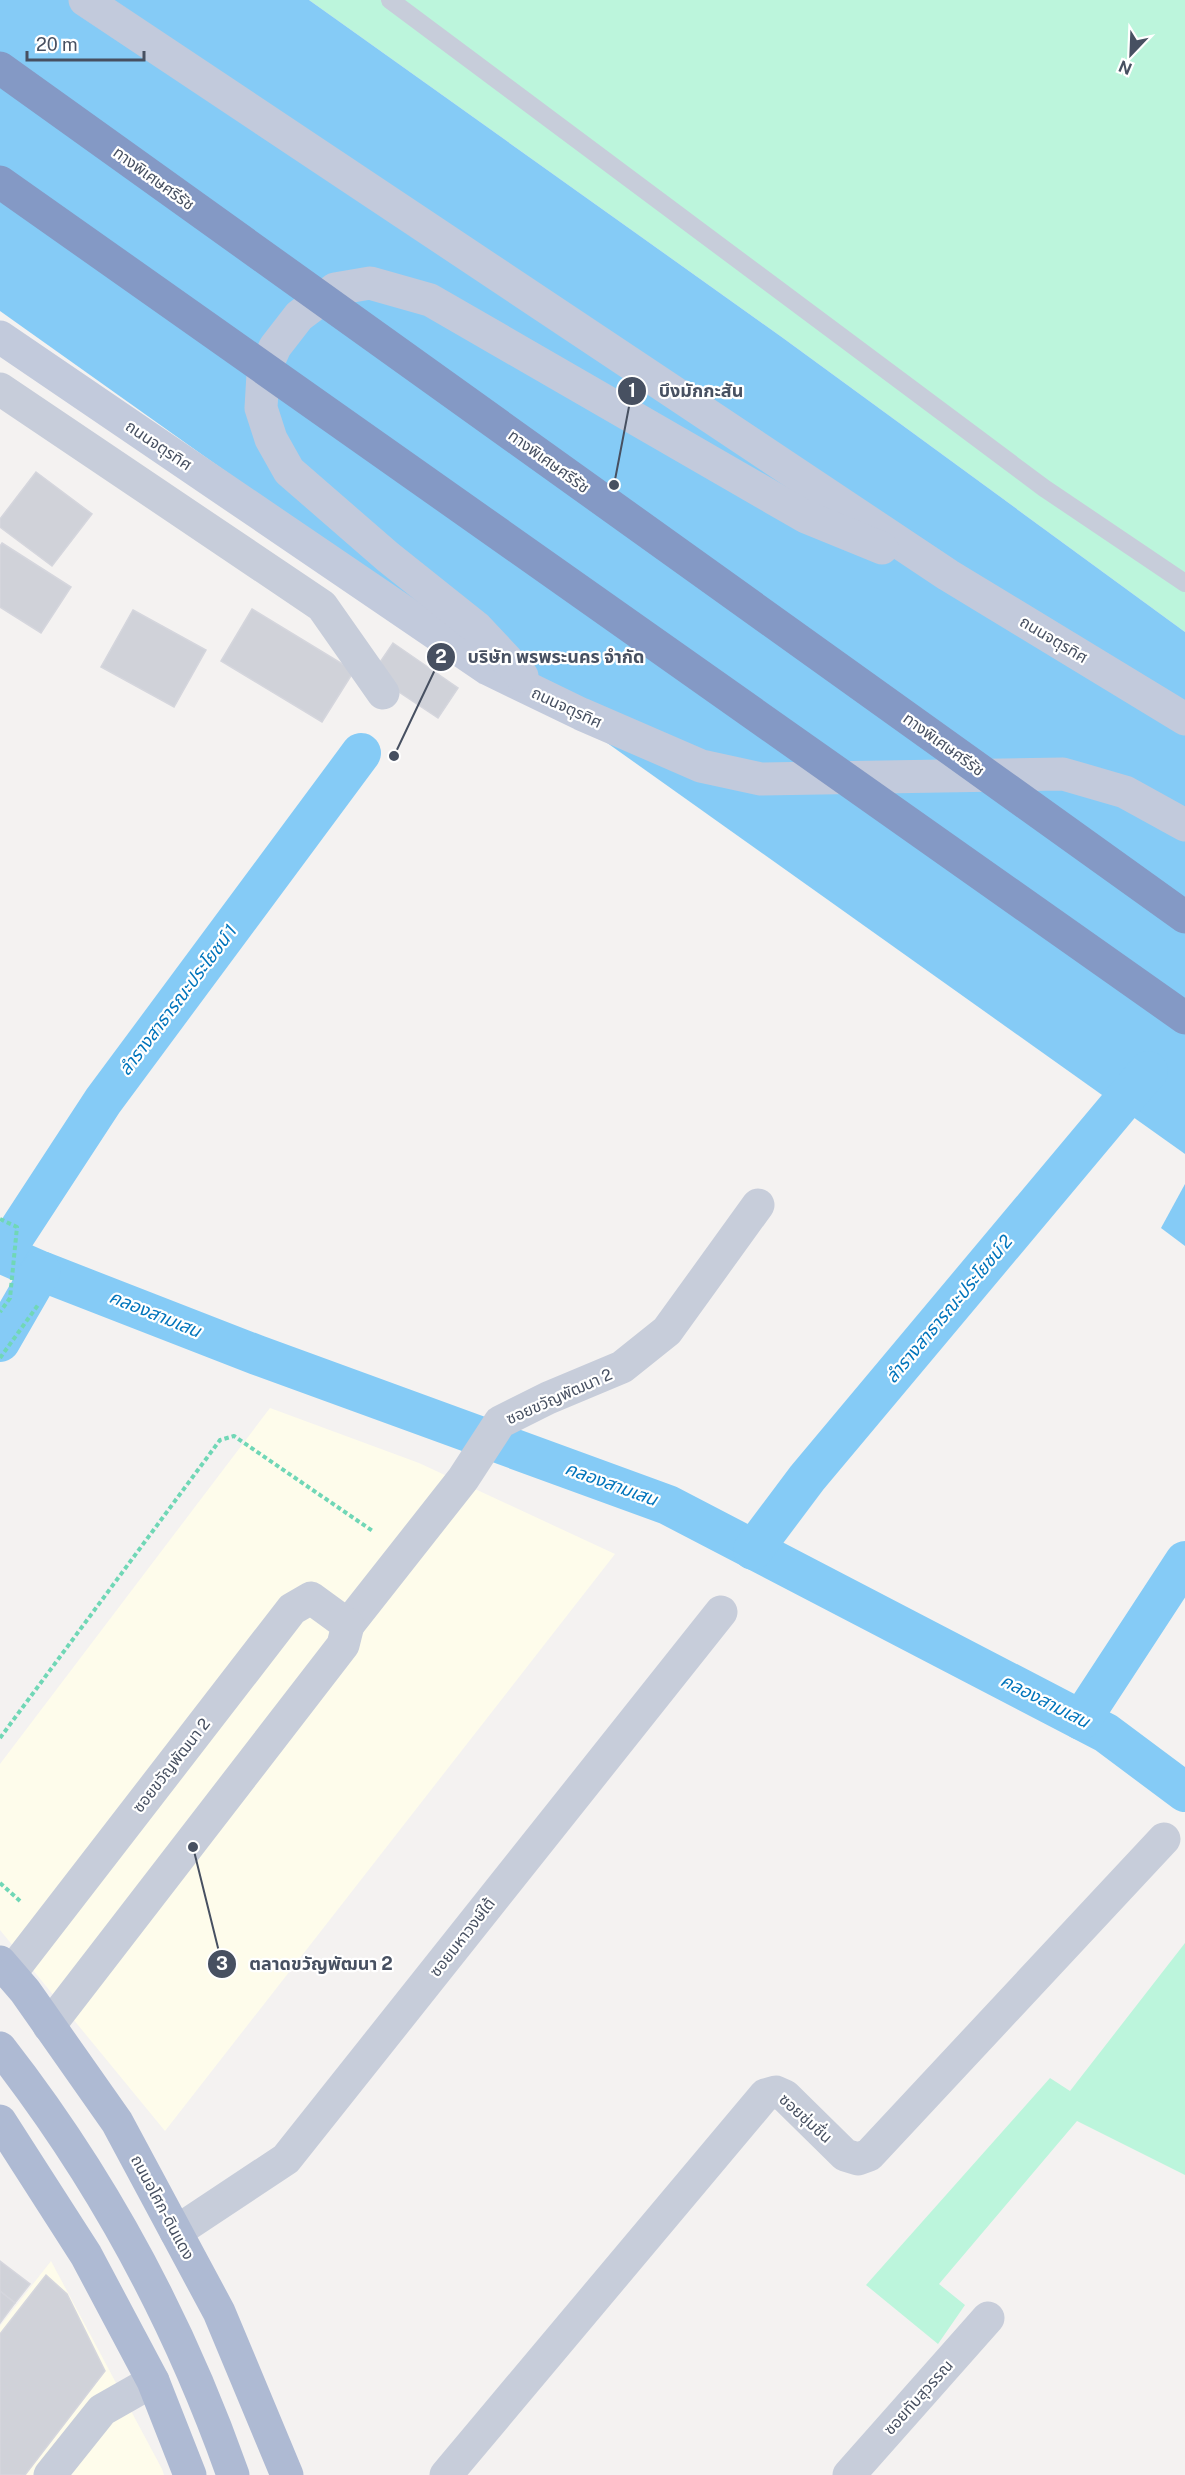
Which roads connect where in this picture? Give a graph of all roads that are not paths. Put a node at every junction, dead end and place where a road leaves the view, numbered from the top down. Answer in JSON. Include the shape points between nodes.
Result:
{"nodes":[{"id":1,"x":85,"y":0,"type":"edge"},
{"id":2,"x":390,"y":0,"type":"edge"},
{"id":3,"x":0,"y":67,"type":"edge"},
{"id":4,"x":0,"y":182,"type":"edge"},
{"id":5,"x":0,"y":337,"type":"edge"},
{"id":6,"x":0,"y":389,"type":"edge"},
{"id":7,"x":948,"y":575,"type":"junction"},
{"id":8,"x":1185,"y":583,"type":"edge"},
{"id":9,"x":383,"y":693,"type":"dead end"},
{"id":10,"x":537,"y":693,"type":"junction"},
{"id":11,"x":1185,"y":719,"type":"edge"},
{"id":12,"x":1185,"y":825,"type":"edge"},
{"id":13,"x":1185,"y":917,"type":"edge"},
{"id":14,"x":1185,"y":1018,"type":"edge"},
{"id":15,"x":758,"y":1205,"type":"dead end"},
{"id":16,"x":721,"y":1612,"type":"dead end"},
{"id":17,"x":348,"y":1625,"type":"junction"},
{"id":18,"x":1164,"y":1839,"type":"dead end"},
{"id":19,"x":5,"y":1968,"type":"edge"},
{"id":20,"x":49,"y":2026,"type":"junction"},
{"id":21,"x":0,"y":2048,"type":"edge"},
{"id":22,"x":5,"y":2140,"type":"edge"},
{"id":23,"x":176,"y":2232,"type":"junction"},
{"id":24,"x":988,"y":2318,"type":"dead end"},
{"id":25,"x":153,"y":2381,"type":"junction"},
{"id":26,"x":50,"y":2475,"type":"edge"},
{"id":27,"x":190,"y":2475,"type":"edge"},
{"id":28,"x":233,"y":2475,"type":"edge"},
{"id":29,"x":287,"y":2475,"type":"edge"},
{"id":30,"x":446,"y":2475,"type":"edge"},
{"id":31,"x":849,"y":2475,"type":"edge"}],
"edges":[{"from":1,"to":7,"type":"main road","name":"ถนนจตุรทิศ"},
{"from":2,"to":8,"type":"lane","via":[[1044,488]]},
{"from":3,"to":13,"type":"highway","name":"ทางพิเศษศรีรัช"},
{"from":4,"to":14,"type":"highway"},
{"from":5,"to":10,"type":"main road","name":"ถนนจตุรทิศ","via":[[488,669]]},
{"from":6,"to":9,"type":"street","via":[[322,606]]},
{"from":7,"to":10,"type":"main road","via":[[806,516],[430,300],[370,283],[335,289],[299,316],[275,347],[262,374],[261,408],[271,439],[289,471],[477,627]]},
{"from":7,"to":11,"type":"main road","name":"ถนนจตุรทิศ"},
{"from":10,"to":12,"type":"main road","name":"ถนนจตุรทิศ","via":[[701,766],[761,779],[1063,774],[1125,792]]},
{"from":15,"to":17,"type":"street","name":"ซอยขวัญพัฒนา 2","via":[[667,1331],[622,1367],[500,1422],[463,1479]]},
{"from":16,"to":23,"type":"street","name":"ซอยมหาวงษ์ใต้","via":[[286,2159]]},
{"from":17,"to":19,"type":"street","name":"ซอยขวัญพัฒนา 2","via":[[311,1598],[292,1609]]},
{"from":17,"to":20,"type":"street","name":"ซอยขวัญพัฒนา 2","via":[[343,1645]]},
{"from":18,"to":30,"type":"street","name":"ซอยชุ่มชื่น","via":[[869,2155],[858,2159],[845,2155],[785,2096],[776,2092],[765,2095]]},
{"from":19,"to":20,"type":"main road","name":"ถนนอโศก-ดินแดง"},
{"from":20,"to":23,"type":"main road","name":"ถนนอโศก-ดินแดง","via":[[117,2122]]},
{"from":21,"to":28,"type":"main road","via":[[32,2089],[105,2201],[172,2324]]},
{"from":22,"to":25,"type":"main road","via":[[86,2255]]},
{"from":23,"to":29,"type":"main road","name":"ถนนอโศก-ดินแดง","via":[[219,2312]]},
{"from":24,"to":31,"type":"street","name":"ซอยทับสุวรรณ"},
{"from":25,"to":26,"type":"street","via":[[102,2410]]},
{"from":25,"to":27,"type":"main road"}]}
